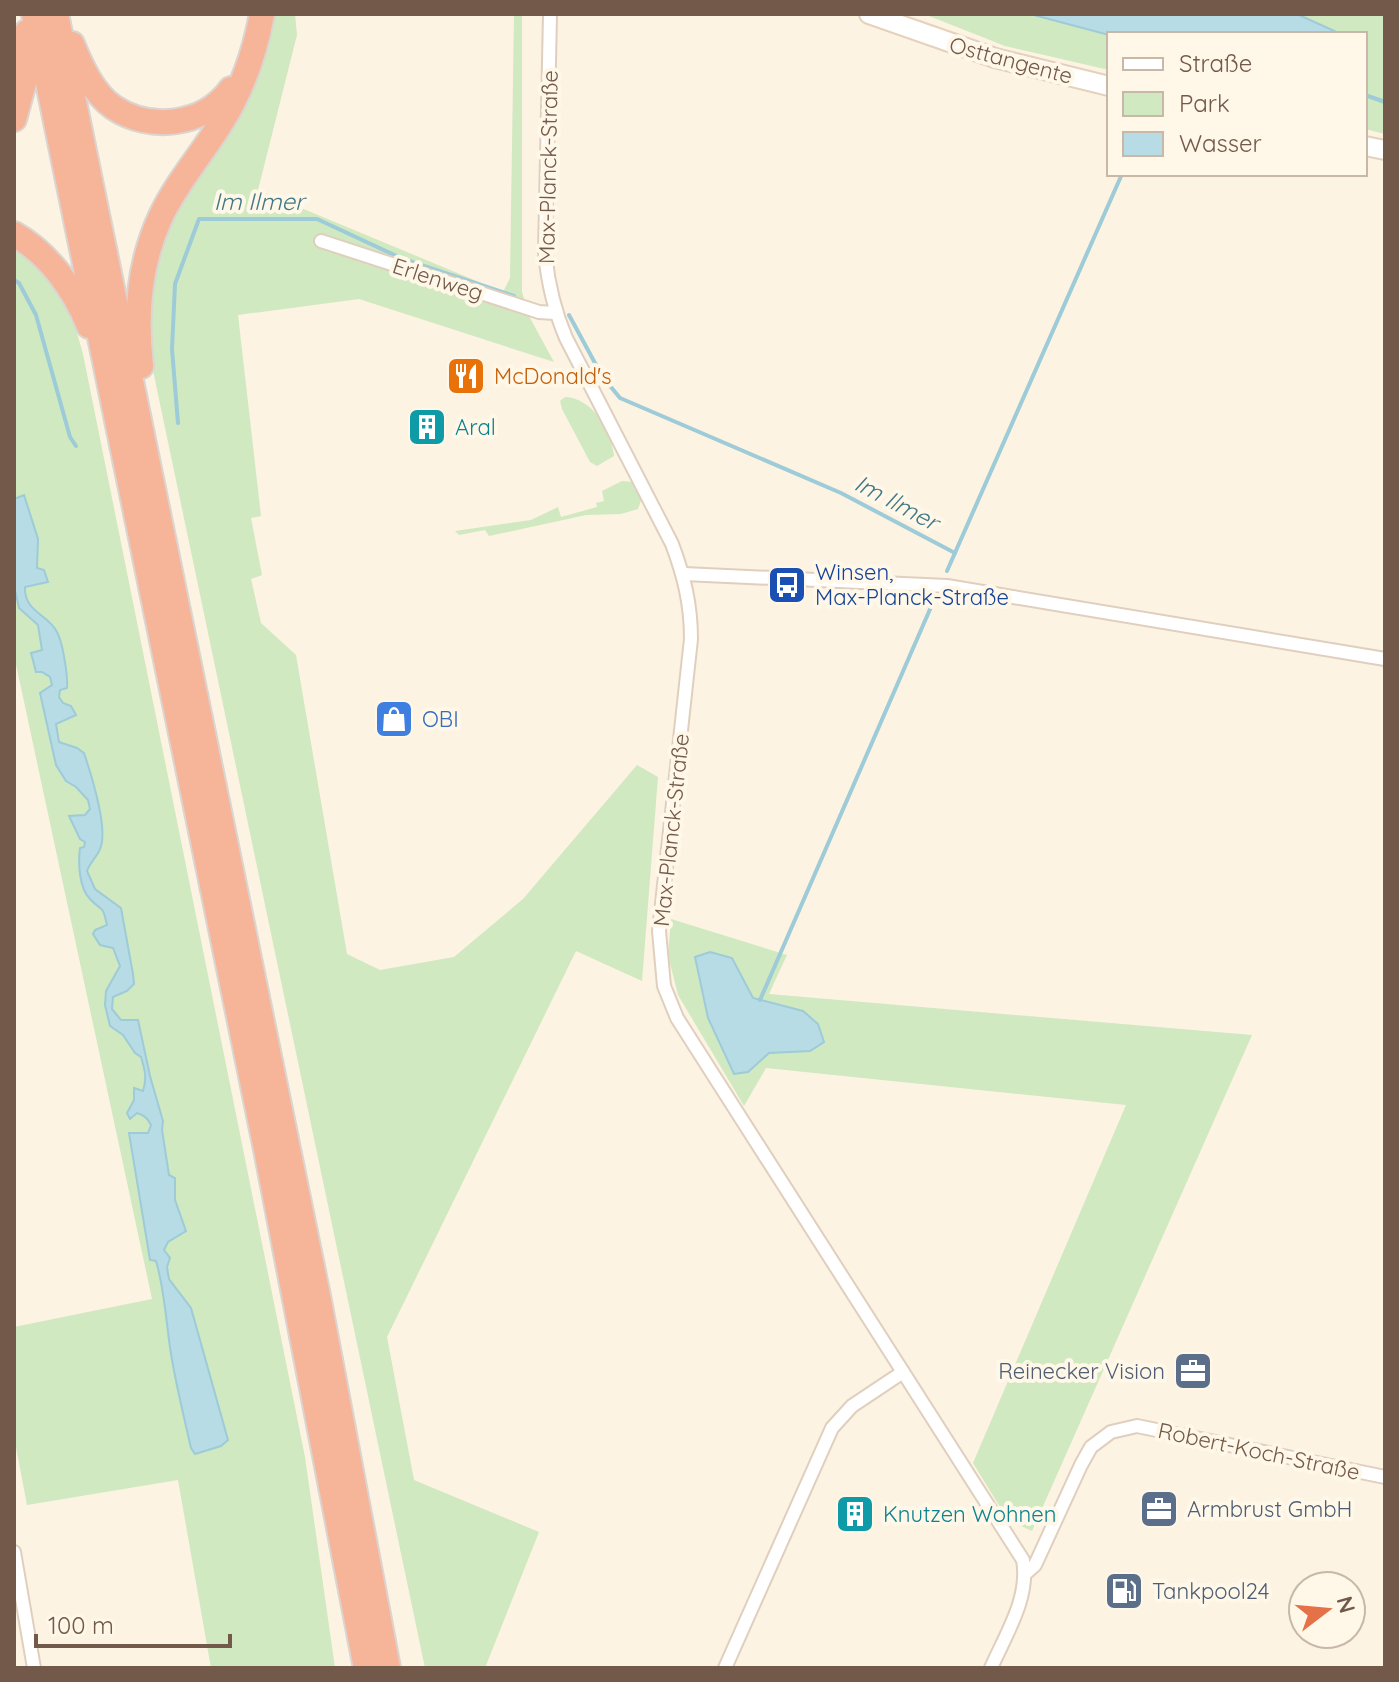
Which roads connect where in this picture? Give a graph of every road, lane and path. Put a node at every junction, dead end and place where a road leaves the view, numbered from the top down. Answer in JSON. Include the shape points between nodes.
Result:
{"nodes":[{"id":1,"x":26,"y":14,"type":"edge"},
{"id":2,"x":34,"y":14,"type":"edge"},
{"id":3,"x":58,"y":14,"type":"edge"},
{"id":4,"x":262,"y":14,"type":"edge"},
{"id":5,"x":550,"y":14,"type":"edge"},
{"id":6,"x":869,"y":14,"type":"edge"},
{"id":7,"x":252,"y":57,"type":"junction"},
{"id":8,"x":1107,"y":86,"type":"edge"},
{"id":9,"x":14,"y":119,"type":"edge"},
{"id":10,"x":14,"y":234,"type":"edge"},
{"id":11,"x":321,"y":241,"type":"dead end"},
{"id":12,"x":555,"y":313,"type":"junction"},
{"id":13,"x":107,"y":369,"type":"junction"},
{"id":14,"x":155,"y":498,"type":"junction"},
{"id":15,"x":684,"y":574,"type":"junction"},
{"id":16,"x":1385,"y":659,"type":"edge"},
{"id":17,"x":903,"y":1372,"type":"junction"},
{"id":18,"x":1385,"y":1477,"type":"edge"},
{"id":19,"x":14,"y":1552,"type":"edge"},
{"id":20,"x":1026,"y":1573,"type":"junction"},
{"id":21,"x":34,"y":1668,"type":"edge"},
{"id":22,"x":366,"y":1668,"type":"edge"},
{"id":23,"x":388,"y":1668,"type":"edge"},
{"id":24,"x":725,"y":1668,"type":"edge"},
{"id":25,"x":991,"y":1668,"type":"edge"}],
"edges":[{"from":1,"to":9,"type":"highway","via":[[27,71]]},
{"from":2,"to":13,"type":"highway"},
{"from":3,"to":7,"type":"highway","via":[[101,95],[129,115],[147,120],[180,121],[214,107]]},
{"from":3,"to":14,"type":"highway"},
{"from":4,"to":7,"type":"highway"},
{"from":5,"to":12,"type":"street","name":"Max-Planck-Straße","via":[[545,253]]},
{"from":6,"to":8,"type":"main road","name":"Osttangente","via":[[995,58]]},
{"from":7,"to":14,"type":"highway","via":[[222,123],[177,187],[148,249],[139,302],[139,349]]},
{"from":10,"to":13,"type":"highway","via":[[44,256],[64,280]]},
{"from":11,"to":12,"type":"street","name":"Erlenweg"},
{"from":12,"to":15,"type":"street","name":"Max-Planck-Straße","via":[[659,514]]},
{"from":13,"to":22,"type":"highway"},
{"from":14,"to":23,"type":"highway","via":[[318,1296]]},
{"from":15,"to":16,"type":"street","via":[[947,586]]},
{"from":15,"to":17,"type":"street","name":"Max-Planck-Straße","via":[[691,639],[659,931],[664,986],[677,1018]]},
{"from":17,"to":20,"type":"street","name":"Max-Planck-Straße","via":[[1023,1560]]},
{"from":17,"to":24,"type":"street","via":[[852,1406],[832,1428]]},
{"from":18,"to":20,"type":"street","name":"Robert-Koch-Straße","via":[[1137,1426],[1111,1432],[1091,1447],[1035,1565]]},
{"from":19,"to":21,"type":"street"},
{"from":20,"to":25,"type":"street","via":[[1024,1593]]}]}
